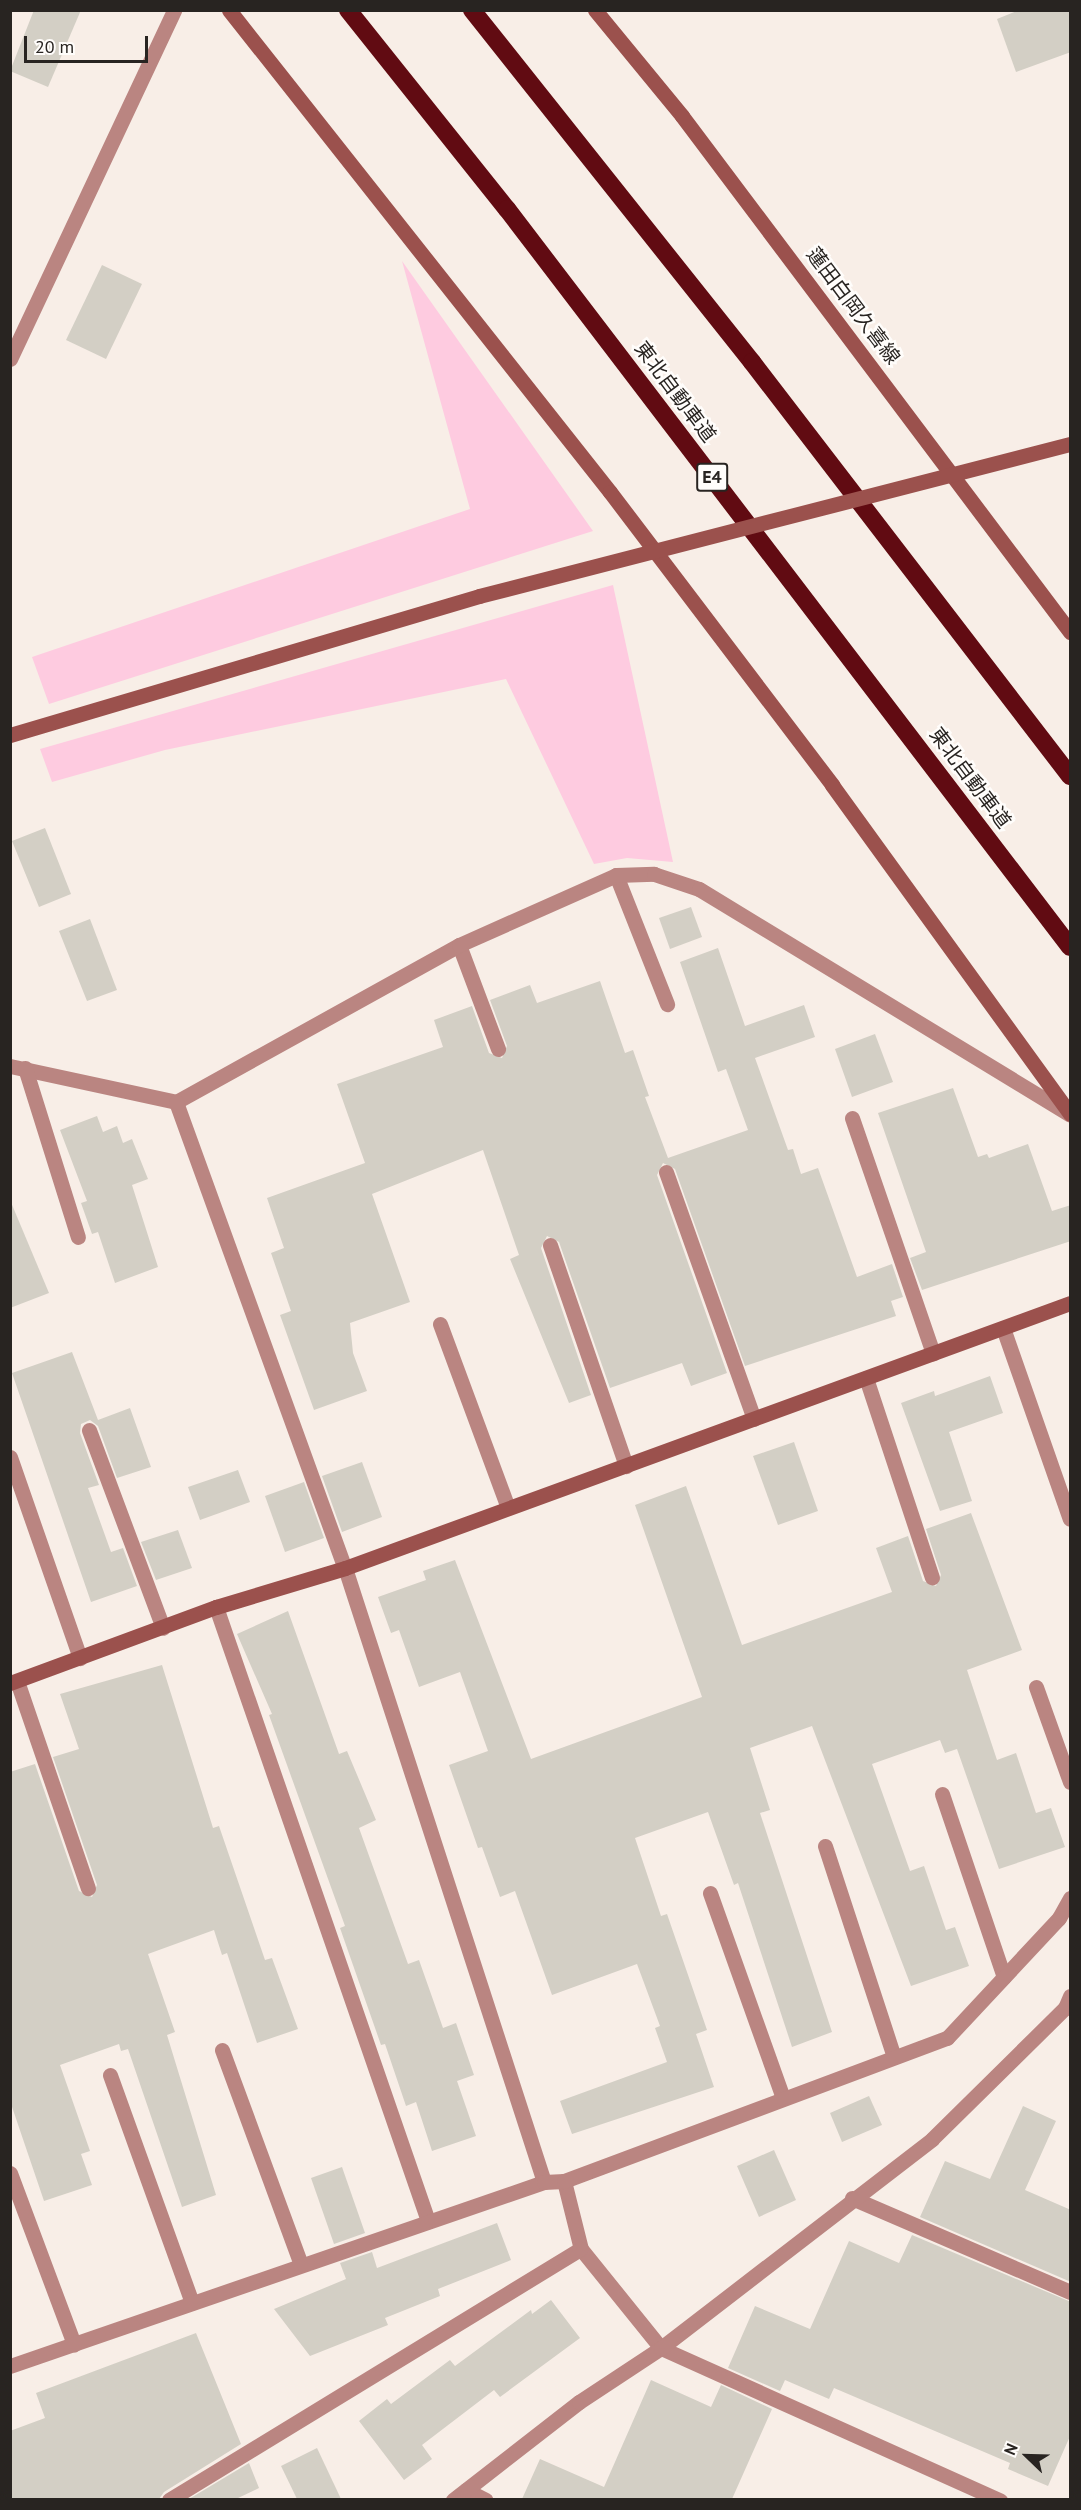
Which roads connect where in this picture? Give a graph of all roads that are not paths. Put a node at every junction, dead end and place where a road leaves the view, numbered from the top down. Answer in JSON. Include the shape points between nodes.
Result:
{"nodes":[{"id":1,"x":174,"y":10,"type":"edge"},
{"id":2,"x":230,"y":10,"type":"edge"},
{"id":3,"x":348,"y":10,"type":"edge"},
{"id":4,"x":472,"y":10,"type":"edge"},
{"id":5,"x":596,"y":10,"type":"edge"},
{"id":6,"x":10,"y":358,"type":"edge"},
{"id":7,"x":1071,"y":444,"type":"edge"},
{"id":8,"x":1071,"y":632,"type":"edge"},
{"id":9,"x":10,"y":735,"type":"edge"},
{"id":10,"x":1071,"y":776,"type":"edge"},
{"id":11,"x":616,"y":875,"type":"junction"},
{"id":12,"x":459,"y":945,"type":"junction"},
{"id":13,"x":1071,"y":947,"type":"edge"},
{"id":14,"x":667,"y":1004,"type":"dead end"},
{"id":15,"x":498,"y":1049,"type":"dead end"},
{"id":16,"x":18,"y":1067,"type":"edge"},
{"id":17,"x":176,"y":1102,"type":"junction"},
{"id":18,"x":1071,"y":1115,"type":"edge"},
{"id":19,"x":852,"y":1118,"type":"dead end"},
{"id":20,"x":666,"y":1172,"type":"dead end"},
{"id":21,"x":78,"y":1237,"type":"dead end"},
{"id":22,"x":550,"y":1245,"type":"dead end"},
{"id":23,"x":1071,"y":1303,"type":"edge"},
{"id":24,"x":440,"y":1324,"type":"dead end"},
{"id":25,"x":1003,"y":1328,"type":"junction"},
{"id":26,"x":933,"y":1353,"type":"junction"},
{"id":27,"x":866,"y":1378,"type":"junction"},
{"id":28,"x":754,"y":1419,"type":"junction"},
{"id":29,"x":89,"y":1430,"type":"dead end"},
{"id":30,"x":10,"y":1457,"type":"edge"},
{"id":31,"x":626,"y":1466,"type":"junction"},
{"id":32,"x":508,"y":1508,"type":"junction"},
{"id":33,"x":1071,"y":1519,"type":"edge"},
{"id":34,"x":345,"y":1568,"type":"junction"},
{"id":35,"x":932,"y":1577,"type":"dead end"},
{"id":36,"x":216,"y":1607,"type":"junction"},
{"id":37,"x":163,"y":1628,"type":"junction"},
{"id":38,"x":80,"y":1658,"type":"junction"},
{"id":39,"x":14,"y":1682,"type":"edge"},
{"id":40,"x":1036,"y":1687,"type":"dead end"},
{"id":41,"x":1071,"y":1782,"type":"edge"},
{"id":42,"x":942,"y":1794,"type":"dead end"},
{"id":43,"x":825,"y":1846,"type":"dead end"},
{"id":44,"x":88,"y":1888,"type":"dead end"},
{"id":45,"x":710,"y":1893,"type":"dead end"},
{"id":46,"x":1071,"y":1898,"type":"edge"},
{"id":47,"x":1004,"y":1977,"type":"junction"},
{"id":48,"x":1071,"y":1996,"type":"edge"},
{"id":49,"x":222,"y":2050,"type":"dead end"},
{"id":50,"x":894,"y":2057,"type":"junction"},
{"id":51,"x":110,"y":2075,"type":"dead end"},
{"id":52,"x":783,"y":2098,"type":"junction"},
{"id":53,"x":10,"y":2173,"type":"edge"},
{"id":54,"x":544,"y":2181,"type":"junction"},
{"id":55,"x":564,"y":2181,"type":"junction"},
{"id":56,"x":852,"y":2198,"type":"junction"},
{"id":57,"x":428,"y":2222,"type":"junction"},
{"id":58,"x":581,"y":2249,"type":"junction"},
{"id":59,"x":302,"y":2265,"type":"junction"},
{"id":60,"x":1071,"y":2292,"type":"edge"},
{"id":61,"x":192,"y":2303,"type":"junction"},
{"id":62,"x":74,"y":2344,"type":"junction"},
{"id":63,"x":661,"y":2348,"type":"junction"},
{"id":64,"x":10,"y":2366,"type":"edge"},
{"id":65,"x":466,"y":2490,"type":"junction"},
{"id":66,"x":169,"y":2499,"type":"edge"},
{"id":67,"x":453,"y":2499,"type":"edge"},
{"id":68,"x":486,"y":2499,"type":"edge"},
{"id":69,"x":1000,"y":2499,"type":"edge"}],
"edges":[{"from":1,"to":6,"type":"street"},
{"from":2,"to":18,"type":"street","via":[[610,492],[832,785]]},
{"from":3,"to":13,"type":"highway","name":"東北自動車道","number":"E4","via":[[507,209]]},
{"from":4,"to":10,"type":"highway","via":[[752,362]]},
{"from":5,"to":8,"type":"street","name":"蓮田白岡久喜線","via":[[689,125]]},
{"from":7,"to":9,"type":"street","bridge":true,"via":[[479,596]]},
{"from":11,"to":12,"type":"street"},
{"from":11,"to":14,"type":"street"},
{"from":11,"to":18,"type":"street","via":[[654,874],[699,889]]},
{"from":12,"to":15,"type":"street"},
{"from":12,"to":17,"type":"street"},
{"from":16,"to":17,"type":"street"},
{"from":16,"to":21,"type":"street"},
{"from":17,"to":34,"type":"street"},
{"from":19,"to":26,"type":"street"},
{"from":20,"to":28,"type":"street"},
{"from":22,"to":31,"type":"street"},
{"from":23,"to":25,"type":"street"},
{"from":24,"to":32,"type":"street"},
{"from":25,"to":26,"type":"street"},
{"from":25,"to":33,"type":"street"},
{"from":26,"to":27,"type":"street"},
{"from":27,"to":28,"type":"street"},
{"from":27,"to":35,"type":"street"},
{"from":28,"to":31,"type":"street"},
{"from":29,"to":37,"type":"street"},
{"from":30,"to":38,"type":"street"},
{"from":31,"to":32,"type":"street"},
{"from":32,"to":34,"type":"street"},
{"from":34,"to":36,"type":"street"},
{"from":34,"to":54,"type":"street"},
{"from":36,"to":37,"type":"street"},
{"from":36,"to":57,"type":"street"},
{"from":37,"to":38,"type":"street"},
{"from":38,"to":39,"type":"street"},
{"from":39,"to":44,"type":"street"},
{"from":40,"to":41,"type":"street"},
{"from":42,"to":47,"type":"street"},
{"from":43,"to":50,"type":"street"},
{"from":45,"to":52,"type":"street"},
{"from":46,"to":47,"type":"street","via":[[1059,1918]]},
{"from":47,"to":50,"type":"street","via":[[947,2037]]},
{"from":48,"to":56,"type":"street","via":[[1065,2007],[932,2139]]},
{"from":49,"to":59,"type":"street"},
{"from":50,"to":52,"type":"street"},
{"from":51,"to":61,"type":"street"},
{"from":52,"to":55,"type":"street"},
{"from":53,"to":62,"type":"street"},
{"from":54,"to":55,"type":"street"},
{"from":54,"to":57,"type":"street"},
{"from":55,"to":58,"type":"street"},
{"from":56,"to":60,"type":"street"},
{"from":56,"to":63,"type":"street"},
{"from":57,"to":59,"type":"street"},
{"from":58,"to":63,"type":"street"},
{"from":58,"to":66,"type":"street"},
{"from":59,"to":61,"type":"street"},
{"from":61,"to":62,"type":"street"},
{"from":62,"to":64,"type":"street"},
{"from":63,"to":65,"type":"street","via":[[579,2402]]},
{"from":63,"to":69,"type":"street"},
{"from":65,"to":67,"type":"street"},
{"from":65,"to":68,"type":"street"}]}
